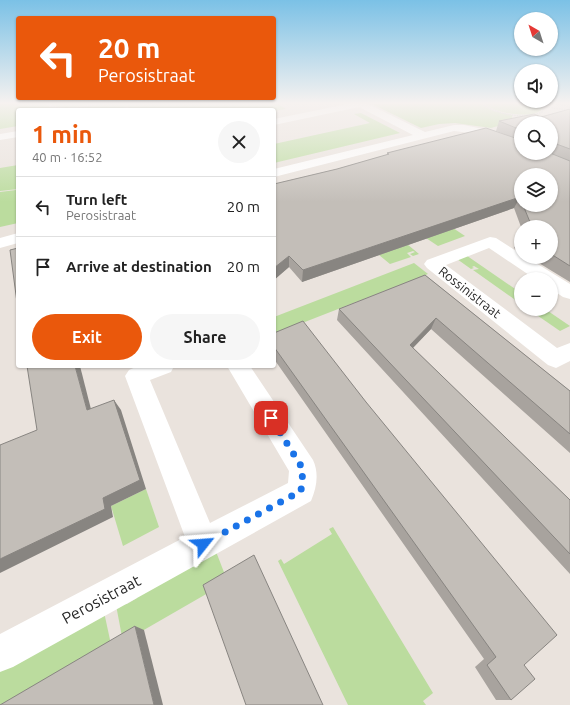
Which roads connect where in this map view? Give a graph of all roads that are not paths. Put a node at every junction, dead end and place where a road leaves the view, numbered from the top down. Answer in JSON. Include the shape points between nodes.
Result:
{"nodes":[{"id":1,"x":422,"y":136,"type":"edge"},
{"id":2,"x":494,"y":136,"type":"edge"},
{"id":3,"x":514,"y":144,"type":"edge"},
{"id":4,"x":276,"y":172,"type":"edge"},
{"id":5,"x":16,"y":239,"type":"edge"},
{"id":6,"x":0,"y":243,"type":"edge"},
{"id":7,"x":537,"y":272,"type":"edge"},
{"id":8,"x":558,"y":285,"type":"edge"},
{"id":9,"x":570,"y":293,"type":"edge"},
{"id":10,"x":570,"y":351,"type":"edge"},
{"id":11,"x":158,"y":368,"type":"edge"},
{"id":12,"x":239,"y":368,"type":"edge"},
{"id":13,"x":203,"y":544,"type":"junction"},
{"id":14,"x":0,"y":654,"type":"edge"}],
"edges":[{"from":1,"to":4,"type":"street"},
{"from":2,"to":3,"type":"street"},
{"from":5,"to":6,"type":"street"},
{"from":7,"to":10,"type":"street","name":"Rossinistraat","via":[[490,242],[433,264],[556,359]]},
{"from":8,"to":9,"type":"street"},
{"from":11,"to":13,"type":"street","via":[[137,376]]},
{"from":12,"to":13,"type":"street","name":"Perosistraat","via":[[303,469],[301,491]]},
{"from":13,"to":14,"type":"street","name":"Perosistraat"}]}
